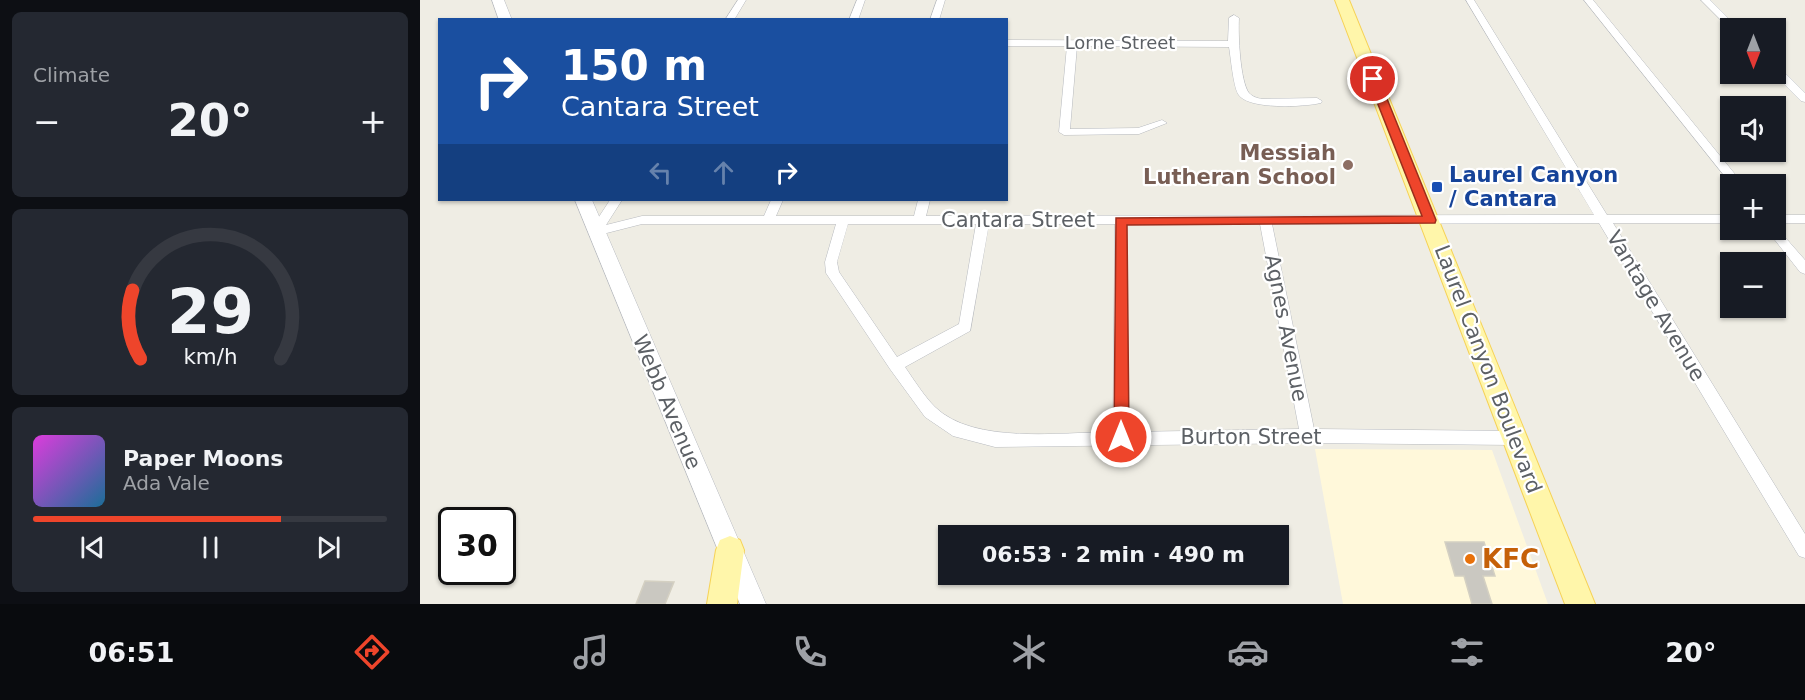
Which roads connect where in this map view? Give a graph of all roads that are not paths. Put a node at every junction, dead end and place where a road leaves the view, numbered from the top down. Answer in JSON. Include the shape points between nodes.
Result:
{"nodes":[{"id":1,"x":498,"y":0,"type":"edge"},
{"id":2,"x":742,"y":0,"type":"edge"},
{"id":3,"x":861,"y":0,"type":"edge"},
{"id":4,"x":941,"y":0,"type":"edge"},
{"id":5,"x":1342,"y":0,"type":"edge"},
{"id":6,"x":1470,"y":0,"type":"edge"},
{"id":7,"x":1588,"y":0,"type":"edge"},
{"id":8,"x":1705,"y":0,"type":"edge"},
{"id":9,"x":505,"y":18,"type":"edge"},
{"id":10,"x":730,"y":18,"type":"edge"},
{"id":11,"x":854,"y":18,"type":"edge"},
{"id":12,"x":935,"y":18,"type":"edge"},
{"id":13,"x":1234,"y":18,"type":"dead end"},
{"id":14,"x":1724,"y":18,"type":"edge"},
{"id":15,"x":1008,"y":43,"type":"edge"},
{"id":16,"x":1072,"y":43,"type":"junction"},
{"id":17,"x":1233,"y":44,"type":"junction"},
{"id":18,"x":1786,"y":80,"type":"edge"},
{"id":19,"x":1805,"y":99,"type":"edge"},
{"id":20,"x":1317,"y":101,"type":"dead end"},
{"id":21,"x":1162,"y":123,"type":"dead end"},
{"id":22,"x":1729,"y":174,"type":"edge"},
{"id":23,"x":583,"y":201,"type":"edge"},
{"id":24,"x":615,"y":201,"type":"edge"},
{"id":25,"x":777,"y":201,"type":"edge"},
{"id":26,"x":924,"y":201,"type":"edge"},
{"id":27,"x":1720,"y":219,"type":"edge"},
{"id":28,"x":1786,"y":219,"type":"edge"},
{"id":29,"x":1805,"y":219,"type":"edge"},
{"id":30,"x":768,"y":220,"type":"junction"},
{"id":31,"x":843,"y":220,"type":"junction"},
{"id":32,"x":919,"y":220,"type":"junction"},
{"id":33,"x":983,"y":220,"type":"junction"},
{"id":34,"x":1265,"y":220,"type":"junction"},
{"id":35,"x":1430,"y":220,"type":"junction"},
{"id":36,"x":1604,"y":220,"type":"junction"},
{"id":37,"x":1121,"y":221,"type":"junction"},
{"id":38,"x":595,"y":232,"type":"junction"},
{"id":39,"x":1781,"y":240,"type":"edge"},
{"id":40,"x":1805,"y":268,"type":"edge"},
{"id":41,"x":895,"y":366,"type":"junction"},
{"id":42,"x":1308,"y":436,"type":"junction"},
{"id":43,"x":1121,"y":437,"type":"junction"},
{"id":44,"x":1516,"y":438,"type":"junction"},
{"id":45,"x":730,"y":550,"type":"junction"},
{"id":46,"x":1805,"y":550,"type":"edge"},
{"id":47,"x":722,"y":604,"type":"edge"},
{"id":48,"x":753,"y":604,"type":"edge"},
{"id":49,"x":1580,"y":604,"type":"edge"}],
"edges":[{"from":1,"to":9,"type":"street"},
{"from":2,"to":10,"type":"street"},
{"from":3,"to":11,"type":"street"},
{"from":4,"to":12,"type":"street"},
{"from":5,"to":35,"type":"main road","name":"Laurel Canyon Boulevard"},
{"from":6,"to":36,"type":"street","name":"Vantage Avenue"},
{"from":7,"to":22,"type":"street"},
{"from":8,"to":14,"type":"street"},
{"from":13,"to":17,"type":"street"},
{"from":15,"to":16,"type":"street","name":"Lorne Street"},
{"from":16,"to":17,"type":"street","name":"Lorne Street"},
{"from":16,"to":21,"type":"street","via":[[1064,132],[1140,131]]},
{"from":17,"to":20,"type":"street","via":[[1243,93],[1251,100]]},
{"from":18,"to":19,"type":"street"},
{"from":23,"to":38,"type":"street","name":"Webb Avenue"},
{"from":24,"to":38,"type":"street"},
{"from":25,"to":30,"type":"street"},
{"from":26,"to":32,"type":"street"},
{"from":27,"to":36,"type":"street","name":"Cantara Street"},
{"from":28,"to":29,"type":"street"},
{"from":30,"to":31,"type":"street","name":"Cantara Street"},
{"from":30,"to":38,"type":"street","name":"Cantara Street","via":[[642,220]]},
{"from":31,"to":32,"type":"street","name":"Cantara Street"},
{"from":31,"to":41,"type":"street","name":"Burton Street","via":[[831,262],[833,273]]},
{"from":32,"to":33,"type":"street","name":"Cantara Street"},
{"from":33,"to":37,"type":"street","name":"Cantara Street"},
{"from":33,"to":41,"type":"street","via":[[966,327]]},
{"from":34,"to":35,"type":"street","name":"Cantara Street"},
{"from":34,"to":37,"type":"street","name":"Cantara Street"},
{"from":34,"to":42,"type":"street","name":"Agnes Avenue"},
{"from":35,"to":36,"type":"street","name":"Cantara Street"},
{"from":35,"to":44,"type":"main road","name":"Laurel Canyon Boulevard"},
{"from":36,"to":46,"type":"street","name":"Vantage Avenue"},
{"from":37,"to":43,"type":"street"},
{"from":38,"to":45,"type":"street","name":"Webb Avenue"},
{"from":39,"to":40,"type":"street"},
{"from":41,"to":43,"type":"street","name":"Burton Street","via":[[930,412],[958,431],[995,440]]},
{"from":42,"to":43,"type":"street","name":"Burton Street"},
{"from":42,"to":44,"type":"street","name":"Burton Street"},
{"from":44,"to":49,"type":"main road","name":"Laurel Canyon Boulevard"},
{"from":45,"to":47,"type":"main road"},
{"from":45,"to":48,"type":"street","name":"Webb Avenue"}]}
